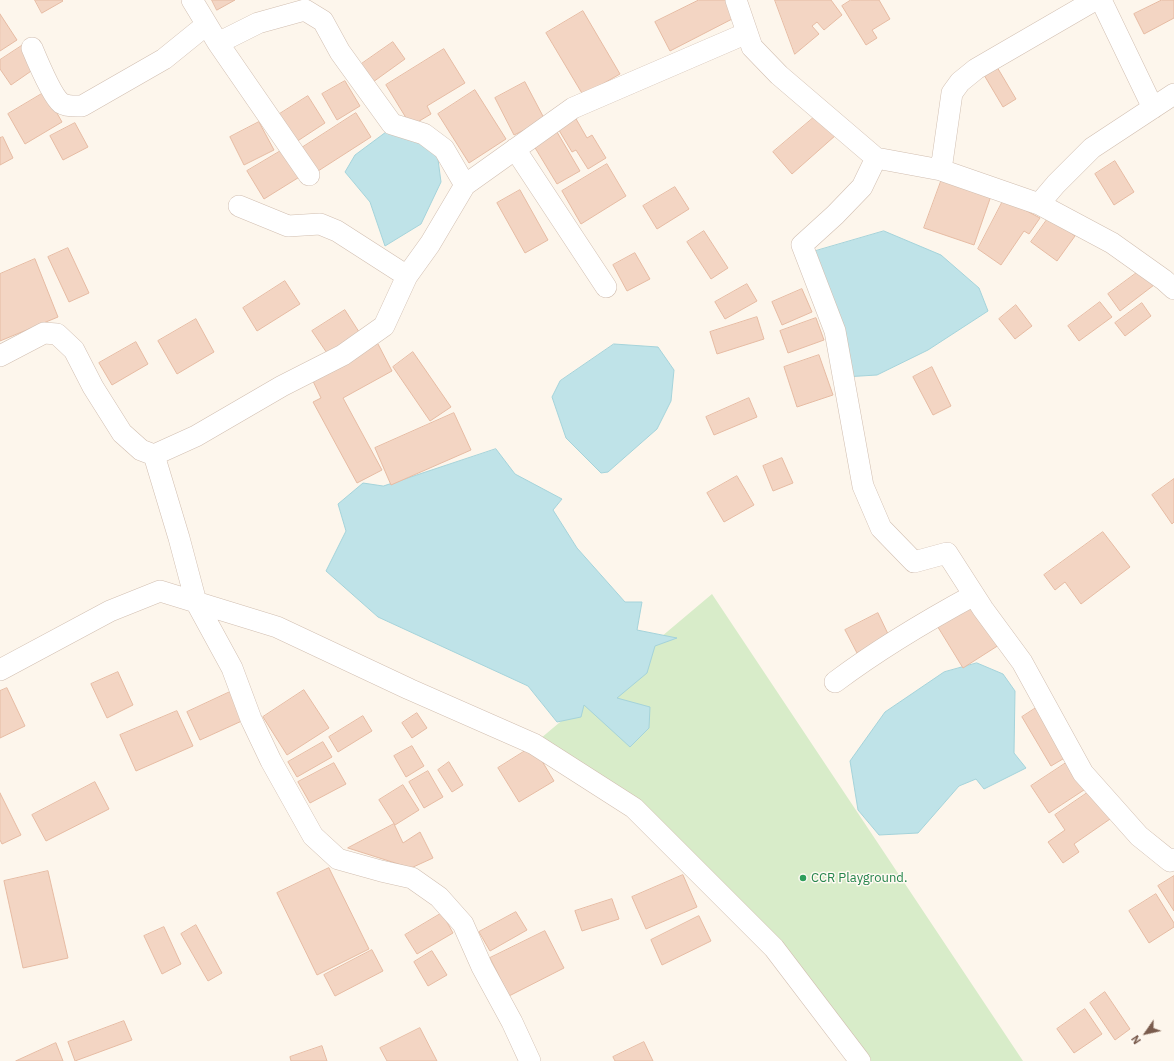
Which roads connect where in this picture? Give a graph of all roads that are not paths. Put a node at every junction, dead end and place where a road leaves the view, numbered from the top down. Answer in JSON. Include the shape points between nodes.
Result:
{"nodes":[{"id":1,"x":192,"y":0,"type":"edge"},
{"id":2,"x":736,"y":0,"type":"edge"},
{"id":3,"x":1095,"y":0,"type":"edge"},
{"id":4,"x":1101,"y":0,"type":"edge"},
{"id":5,"x":206,"y":24,"type":"junction"},
{"id":6,"x":747,"y":33,"type":"junction"},
{"id":7,"x":218,"y":43,"type":"junction"},
{"id":8,"x":32,"y":48,"type":"dead end"},
{"id":9,"x":1174,"y":94,"type":"edge"},
{"id":10,"x":1153,"y":108,"type":"junction"},
{"id":11,"x":516,"y":149,"type":"junction"},
{"id":12,"x":876,"y":158,"type":"junction"},
{"id":13,"x":941,"y":170,"type":"junction"},
{"id":14,"x":309,"y":175,"type":"dead end"},
{"id":15,"x":465,"y":185,"type":"junction"},
{"id":16,"x":1039,"y":204,"type":"junction"},
{"id":17,"x":239,"y":206,"type":"dead end"},
{"id":18,"x":407,"y":276,"type":"junction"},
{"id":19,"x":606,"y":287,"type":"dead end"},
{"id":20,"x":1174,"y":290,"type":"edge"},
{"id":21,"x":0,"y":356,"type":"edge"},
{"id":22,"x":154,"y":456,"type":"junction"},
{"id":23,"x":974,"y":595,"type":"junction"},
{"id":24,"x":196,"y":602,"type":"junction"},
{"id":25,"x":0,"y":670,"type":"edge"},
{"id":26,"x":835,"y":682,"type":"dead end"},
{"id":27,"x":1174,"y":859,"type":"edge"},
{"id":28,"x":530,"y":1061,"type":"edge"},
{"id":29,"x":860,"y":1061,"type":"edge"}],
"edges":[{"from":1,"to":5,"type":"street"},
{"from":2,"to":6,"type":"street"},
{"from":3,"to":13,"type":"street","via":[[976,69],[960,82],[952,93]]},
{"from":4,"to":10,"type":"street"},
{"from":5,"to":7,"type":"street"},
{"from":5,"to":8,"type":"street","via":[[164,59],[82,106],[71,106],[61,102],[49,86]]},
{"from":6,"to":11,"type":"street","via":[[573,108]]},
{"from":6,"to":12,"type":"street","via":[[752,47],[779,75]]},
{"from":7,"to":14,"type":"street"},
{"from":7,"to":15,"type":"street","via":[[258,23],[305,10],[323,21],[340,52],[392,124],[424,134],[444,149]]},
{"from":9,"to":10,"type":"street"},
{"from":10,"to":16,"type":"street","via":[[1092,148]]},
{"from":11,"to":15,"type":"street"},
{"from":11,"to":19,"type":"street"},
{"from":12,"to":13,"type":"street"},
{"from":12,"to":23,"type":"street","via":[[862,187],[802,244],[836,331],[863,486],[881,528],[914,562],[947,553]]},
{"from":13,"to":16,"type":"street"},
{"from":15,"to":18,"type":"street","via":[[430,244]]},
{"from":16,"to":20,"type":"street","via":[[1112,243]]},
{"from":17,"to":18,"type":"street","via":[[288,226],[320,224],[337,231]]},
{"from":18,"to":22,"type":"street","via":[[384,326],[343,355],[282,386],[196,436]]},
{"from":21,"to":22,"type":"street","via":[[44,333],[57,334],[74,350],[93,387],[122,433],[141,450]]},
{"from":22,"to":24,"type":"street"},
{"from":23,"to":26,"type":"street","via":[[929,620]]},
{"from":23,"to":27,"type":"street","via":[[1022,662],[1083,773],[1139,836],[1170,861]]},
{"from":24,"to":25,"type":"street","via":[[160,591],[110,611]]},
{"from":24,"to":28,"type":"street","via":[[232,668],[251,719],[271,761],[313,836],[338,859],[412,878],[439,897],[463,924]]},
{"from":24,"to":29,"type":"street","via":[[277,627],[534,744],[634,808],[774,948]]}]}
